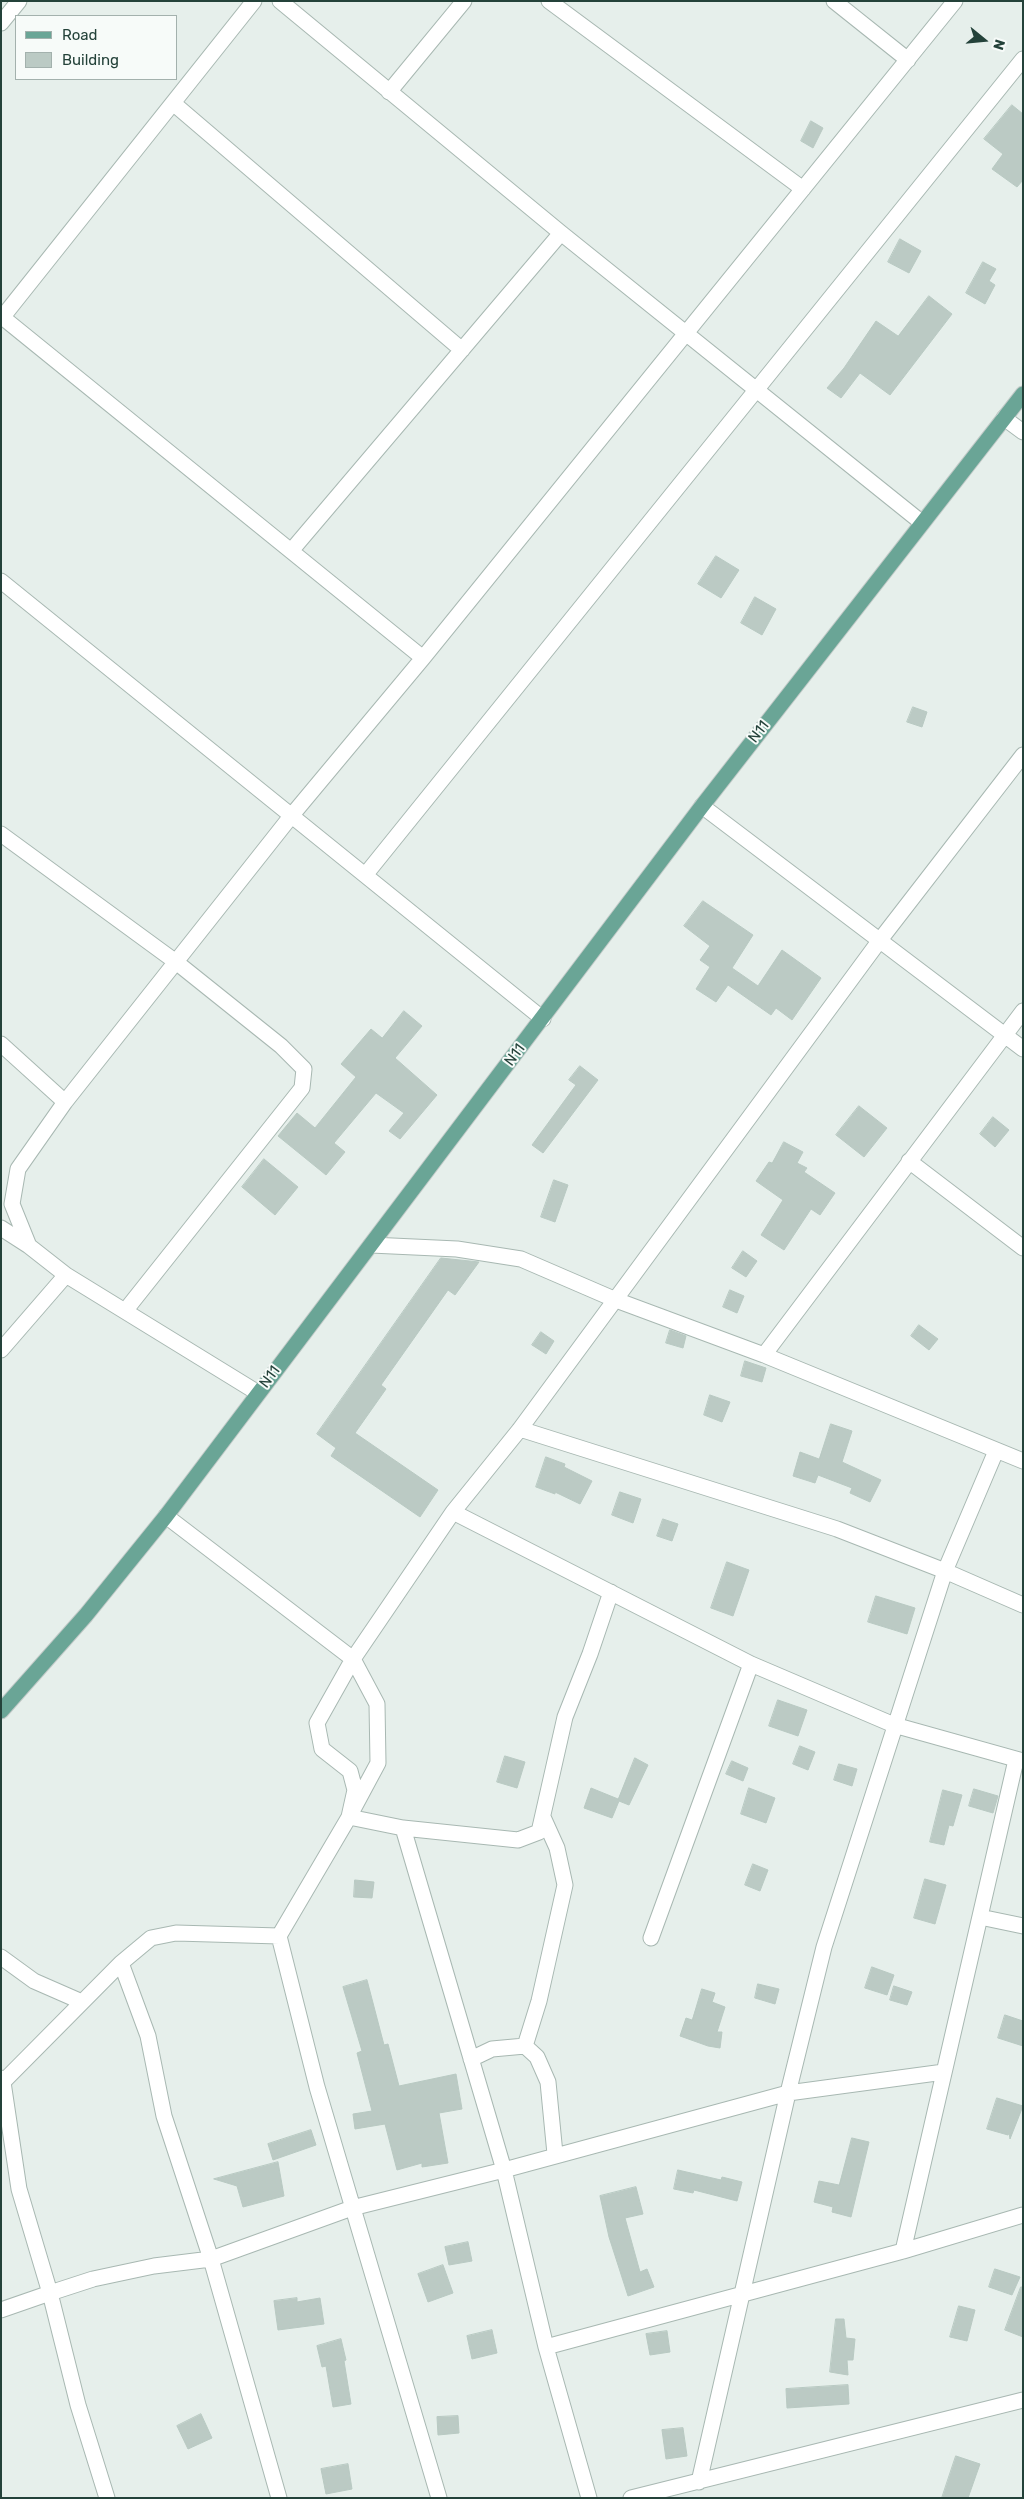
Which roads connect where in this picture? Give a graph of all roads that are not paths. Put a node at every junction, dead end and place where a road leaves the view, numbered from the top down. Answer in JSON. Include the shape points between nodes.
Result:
{"nodes":[{"id":1,"x":19,"y":1,"type":"edge"},
{"id":2,"x":254,"y":1,"type":"edge"},
{"id":3,"x":280,"y":1,"type":"edge"},
{"id":4,"x":464,"y":1,"type":"edge"},
{"id":5,"x":549,"y":1,"type":"edge"},
{"id":6,"x":834,"y":1,"type":"edge"},
{"id":7,"x":955,"y":1,"type":"edge"},
{"id":8,"x":1,"y":23,"type":"edge"},
{"id":9,"x":1023,"y":59,"type":"edge"},
{"id":10,"x":908,"y":60,"type":"junction"},
{"id":11,"x":389,"y":92,"type":"junction"},
{"id":12,"x":173,"y":103,"type":"junction"},
{"id":13,"x":803,"y":189,"type":"junction"},
{"id":14,"x":561,"y":234,"type":"junction"},
{"id":15,"x":2,"y":318,"type":"edge"},
{"id":16,"x":685,"y":334,"type":"junction"},
{"id":17,"x":462,"y":350,"type":"junction"},
{"id":18,"x":755,"y":391,"type":"junction"},
{"id":19,"x":1023,"y":394,"type":"edge"},
{"id":20,"x":1004,"y":418,"type":"junction"},
{"id":21,"x":1023,"y":432,"type":"edge"},
{"id":22,"x":921,"y":522,"type":"junction"},
{"id":23,"x":292,"y":552,"type":"junction"},
{"id":24,"x":1,"y":581,"type":"edge"},
{"id":25,"x":423,"y":658,"type":"junction"},
{"id":26,"x":1023,"y":755,"type":"edge"},
{"id":27,"x":702,"y":806,"type":"junction"},
{"id":28,"x":292,"y":816,"type":"junction"},
{"id":29,"x":1,"y":834,"type":"edge"},
{"id":30,"x":366,"y":874,"type":"junction"},
{"id":31,"x":880,"y":940,"type":"junction"},
{"id":32,"x":176,"y":962,"type":"junction"},
{"id":33,"x":1023,"y":1011,"type":"edge"},
{"id":34,"x":543,"y":1019,"type":"junction"},
{"id":35,"x":1004,"y":1035,"type":"junction"},
{"id":36,"x":1,"y":1044,"type":"edge"},
{"id":37,"x":1023,"y":1049,"type":"edge"},
{"id":38,"x":65,"y":1102,"type":"junction"},
{"id":39,"x":910,"y":1161,"type":"junction"},
{"id":40,"x":1,"y":1228,"type":"edge"},
{"id":41,"x":371,"y":1245,"type":"junction"},
{"id":42,"x":28,"y":1246,"type":"junction"},
{"id":43,"x":1023,"y":1248,"type":"edge"},
{"id":44,"x":66,"y":1275,"type":"junction"},
{"id":45,"x":616,"y":1300,"type":"junction"},
{"id":46,"x":125,"y":1311,"type":"junction"},
{"id":47,"x":1,"y":1350,"type":"edge"},
{"id":48,"x":764,"y":1355,"type":"junction"},
{"id":49,"x":258,"y":1393,"type":"junction"},
{"id":50,"x":520,"y":1429,"type":"junction"},
{"id":51,"x":996,"y":1451,"type":"junction"},
{"id":52,"x":1023,"y":1461,"type":"edge"},
{"id":53,"x":453,"y":1512,"type":"junction"},
{"id":54,"x":166,"y":1516,"type":"junction"},
{"id":55,"x":945,"y":1571,"type":"junction"},
{"id":56,"x":611,"y":1592,"type":"junction"},
{"id":57,"x":1023,"y":1605,"type":"edge"},
{"id":58,"x":353,"y":1659,"type":"junction"},
{"id":59,"x":751,"y":1664,"type":"junction"},
{"id":60,"x":1,"y":1711,"type":"edge"},
{"id":61,"x":894,"y":1725,"type":"junction"},
{"id":62,"x":1019,"y":1760,"type":"edge"},
{"id":63,"x":349,"y":1817,"type":"junction"},
{"id":64,"x":543,"y":1817,"type":"junction"},
{"id":65,"x":403,"y":1828,"type":"junction"},
{"id":66,"x":980,"y":1917,"type":"junction"},
{"id":67,"x":1023,"y":1926,"type":"edge"},
{"id":68,"x":279,"y":1936,"type":"junction"},
{"id":69,"x":651,"y":1938,"type":"dead end"},
{"id":70,"x":1,"y":1957,"type":"edge"},
{"id":71,"x":121,"y":1963,"type":"junction"},
{"id":72,"x":82,"y":2002,"type":"junction"},
{"id":73,"x":524,"y":2046,"type":"junction"},
{"id":74,"x":471,"y":2059,"type":"junction"},
{"id":75,"x":944,"y":2072,"type":"junction"},
{"id":76,"x":2,"y":2080,"type":"edge"},
{"id":77,"x":788,"y":2093,"type":"junction"},
{"id":78,"x":555,"y":2154,"type":"junction"},
{"id":79,"x":504,"y":2170,"type":"junction"},
{"id":80,"x":352,"y":2208,"type":"junction"},
{"id":81,"x":1023,"y":2215,"type":"edge"},
{"id":82,"x":903,"y":2251,"type":"junction"},
{"id":83,"x":211,"y":2259,"type":"junction"},
{"id":84,"x":50,"y":2293,"type":"junction"},
{"id":85,"x":741,"y":2295,"type":"junction"},
{"id":86,"x":1,"y":2310,"type":"edge"},
{"id":87,"x":546,"y":2347,"type":"junction"},
{"id":88,"x":1023,"y":2400,"type":"edge"},
{"id":89,"x":699,"y":2482,"type":"junction"},
{"id":90,"x":107,"y":2498,"type":"edge"},
{"id":91,"x":279,"y":2498,"type":"edge"},
{"id":92,"x":439,"y":2498,"type":"edge"},
{"id":93,"x":589,"y":2498,"type":"edge"},
{"id":94,"x":631,"y":2498,"type":"edge"}],
"edges":[{"from":1,"to":8,"type":"street"},
{"from":2,"to":12,"type":"street"},
{"from":3,"to":11,"type":"street"},
{"from":4,"to":11,"type":"street"},
{"from":5,"to":13,"type":"street"},
{"from":6,"to":10,"type":"street"},
{"from":7,"to":10,"type":"street"},
{"from":9,"to":18,"type":"street"},
{"from":10,"to":13,"type":"street"},
{"from":11,"to":14,"type":"street"},
{"from":12,"to":15,"type":"street"},
{"from":12,"to":17,"type":"street"},
{"from":13,"to":16,"type":"street"},
{"from":14,"to":16,"type":"street"},
{"from":14,"to":17,"type":"street"},
{"from":15,"to":23,"type":"street"},
{"from":16,"to":18,"type":"street"},
{"from":16,"to":25,"type":"street"},
{"from":17,"to":23,"type":"street"},
{"from":18,"to":22,"type":"street"},
{"from":18,"to":30,"type":"street"},
{"from":19,"to":20,"type":"main road","name":"N11"},
{"from":20,"to":21,"type":"street"},
{"from":20,"to":22,"type":"main road","name":"N11"},
{"from":22,"to":27,"type":"main road","name":"N11"},
{"from":23,"to":25,"type":"street"},
{"from":24,"to":28,"type":"street"},
{"from":25,"to":28,"type":"street"},
{"from":26,"to":31,"type":"street"},
{"from":27,"to":31,"type":"street"},
{"from":27,"to":34,"type":"main road","name":"N11"},
{"from":28,"to":30,"type":"street"},
{"from":28,"to":32,"type":"street"},
{"from":29,"to":32,"type":"street"},
{"from":30,"to":34,"type":"street"},
{"from":31,"to":35,"type":"street"},
{"from":31,"to":45,"type":"street"},
{"from":32,"to":38,"type":"street"},
{"from":32,"to":46,"type":"street","via":[[281,1046],[304,1069],[302,1088]]},
{"from":33,"to":35,"type":"street"},
{"from":34,"to":41,"type":"main road","name":"N11"},
{"from":35,"to":37,"type":"street"},
{"from":35,"to":39,"type":"street"},
{"from":36,"to":38,"type":"street"},
{"from":38,"to":42,"type":"street","via":[[18,1170],[12,1204]]},
{"from":39,"to":43,"type":"street"},
{"from":39,"to":48,"type":"street"},
{"from":40,"to":42,"type":"street"},
{"from":41,"to":45,"type":"street","via":[[457,1249],[521,1258]]},
{"from":41,"to":49,"type":"main road","name":"N11"},
{"from":42,"to":44,"type":"street"},
{"from":44,"to":46,"type":"street"},
{"from":44,"to":47,"type":"street"},
{"from":45,"to":48,"type":"street"},
{"from":45,"to":50,"type":"street"},
{"from":46,"to":49,"type":"street"},
{"from":48,"to":51,"type":"street"},
{"from":49,"to":54,"type":"main road","name":"N11"},
{"from":50,"to":53,"type":"street"},
{"from":50,"to":55,"type":"street","via":[[837,1528]]},
{"from":51,"to":52,"type":"street"},
{"from":51,"to":55,"type":"street"},
{"from":53,"to":56,"type":"street"},
{"from":53,"to":58,"type":"street"},
{"from":54,"to":58,"type":"street"},
{"from":54,"to":60,"type":"main road","name":"N11","via":[[86,1615]]},
{"from":55,"to":57,"type":"street"},
{"from":55,"to":61,"type":"street"},
{"from":56,"to":59,"type":"street"},
{"from":56,"to":64,"type":"street","via":[[565,1717]]},
{"from":58,"to":63,"type":"street","via":[[377,1704],[378,1763]]},
{"from":58,"to":63,"type":"street","via":[[318,1723],[322,1749],[350,1771],[355,1790]]},
{"from":59,"to":61,"type":"street"},
{"from":59,"to":69,"type":"street"},
{"from":61,"to":62,"type":"street"},
{"from":61,"to":77,"type":"street","via":[[824,1947]]},
{"from":62,"to":66,"type":"street"},
{"from":63,"to":65,"type":"street"},
{"from":63,"to":68,"type":"street"},
{"from":64,"to":65,"type":"street","via":[[539,1832],[518,1840]]},
{"from":64,"to":73,"type":"street","via":[[557,1848],[565,1885],[539,2001]]},
{"from":65,"to":74,"type":"street"},
{"from":66,"to":67,"type":"street"},
{"from":66,"to":75,"type":"street"},
{"from":68,"to":71,"type":"street","via":[[176,1933],[151,1938]]},
{"from":68,"to":80,"type":"street","via":[[317,2088]]},
{"from":70,"to":72,"type":"street","via":[[34,1981]]},
{"from":71,"to":72,"type":"street"},
{"from":71,"to":83,"type":"street","via":[[148,2036],[164,2116]]},
{"from":72,"to":76,"type":"street"},
{"from":73,"to":74,"type":"street","via":[[492,2048]]},
{"from":73,"to":78,"type":"street","via":[[537,2056],[548,2082]]},
{"from":74,"to":79,"type":"street"},
{"from":75,"to":77,"type":"street"},
{"from":75,"to":82,"type":"street"},
{"from":76,"to":84,"type":"street","via":[[19,2190]]},
{"from":77,"to":78,"type":"street"},
{"from":77,"to":85,"type":"street"},
{"from":78,"to":79,"type":"street"},
{"from":79,"to":80,"type":"street"},
{"from":79,"to":87,"type":"street"},
{"from":80,"to":83,"type":"street"},
{"from":80,"to":92,"type":"street"},
{"from":81,"to":82,"type":"street"},
{"from":82,"to":85,"type":"street"},
{"from":83,"to":84,"type":"street","via":[[154,2266],[93,2279]]},
{"from":83,"to":91,"type":"street"},
{"from":84,"to":86,"type":"street"},
{"from":84,"to":90,"type":"street","via":[[78,2405]]},
{"from":85,"to":87,"type":"street"},
{"from":85,"to":89,"type":"street"},
{"from":87,"to":93,"type":"street"},
{"from":88,"to":89,"type":"street"},
{"from":89,"to":94,"type":"street"}]}
